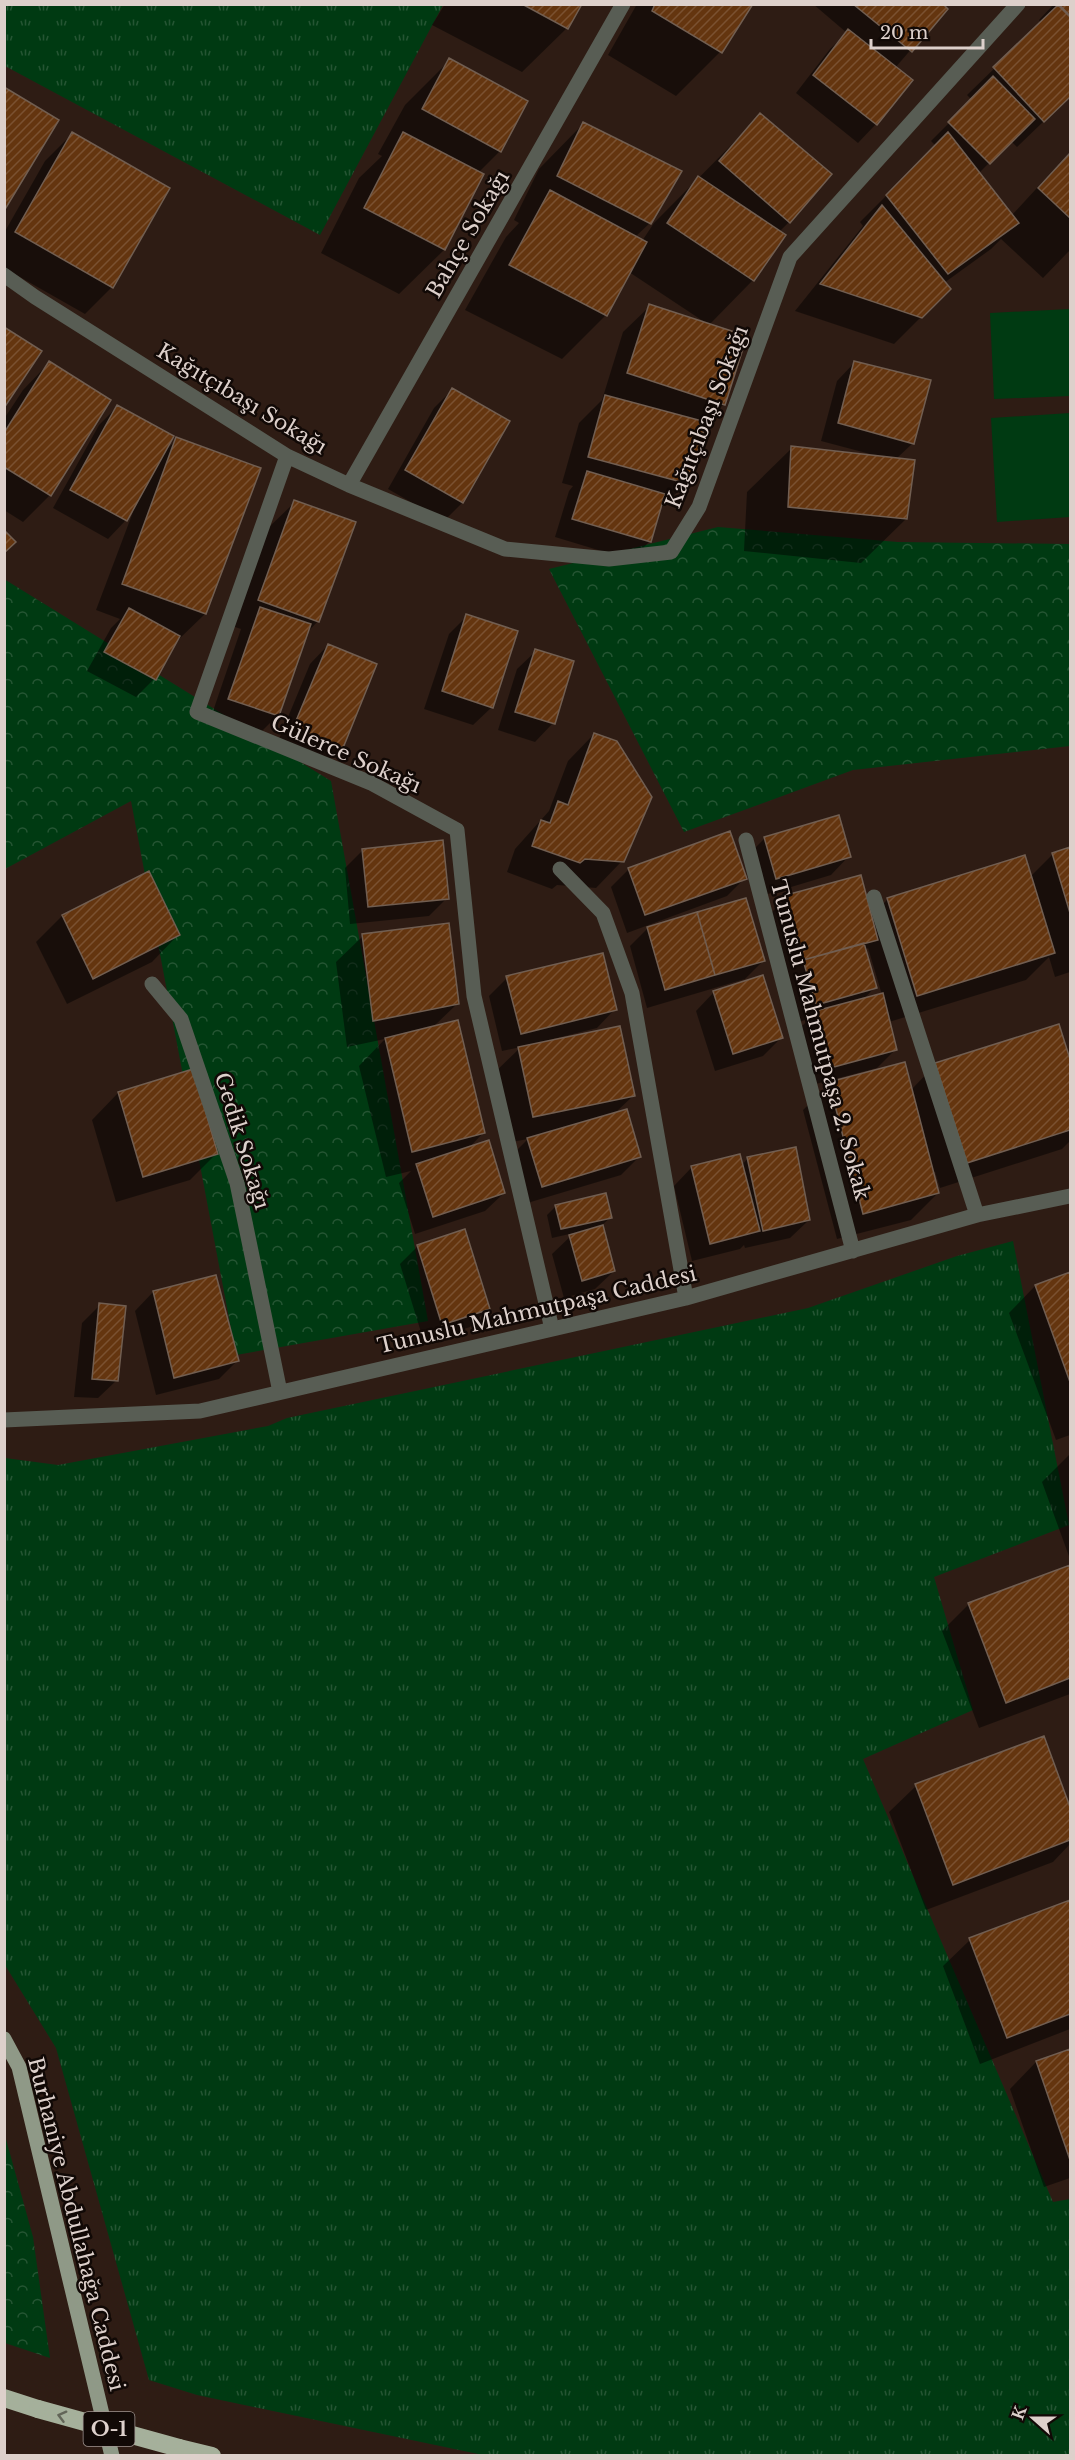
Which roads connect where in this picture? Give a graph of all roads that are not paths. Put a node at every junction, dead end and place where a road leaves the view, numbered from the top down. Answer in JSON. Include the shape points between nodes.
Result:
{"nodes":[{"id":1,"x":623,"y":4,"type":"edge"},
{"id":2,"x":1018,"y":4,"type":"edge"},
{"id":3,"x":4,"y":275,"type":"edge"},
{"id":4,"x":287,"y":456,"type":"junction"},
{"id":5,"x":349,"y":485,"type":"junction"},
{"id":6,"x":746,"y":840,"type":"dead end"},
{"id":7,"x":560,"y":869,"type":"dead end"},
{"id":8,"x":874,"y":897,"type":"dead end"},
{"id":9,"x":152,"y":984,"type":"dead end"},
{"id":10,"x":1071,"y":1196,"type":"edge"},
{"id":11,"x":977,"y":1215,"type":"junction"},
{"id":12,"x":853,"y":1251,"type":"junction"},
{"id":13,"x":687,"y":1298,"type":"junction"},
{"id":14,"x":552,"y":1329,"type":"junction"},
{"id":15,"x":280,"y":1392,"type":"junction"},
{"id":16,"x":4,"y":1420,"type":"edge"},
{"id":17,"x":4,"y":2039,"type":"edge"},
{"id":18,"x":4,"y":2398,"type":"edge"},
{"id":19,"x":112,"y":2456,"type":"edge"},
{"id":20,"x":212,"y":2456,"type":"edge"}],
"edges":[{"from":1,"to":5,"type":"street","name":"Bahçe Sokağı"},
{"from":2,"to":5,"type":"street","name":"Kağıtçıbaşı Sokağı","via":[[790,257],[699,507],[671,552],[609,559],[505,549]]},
{"from":3,"to":4,"type":"street","name":"Kağıtçıbaşı Sokağı"},
{"from":4,"to":5,"type":"street","name":"Kağıtçıbaşı Sokağı"},
{"from":4,"to":14,"type":"street","name":"Gülerce Sokağı","via":[[197,712],[371,783],[457,830],[474,996]]},
{"from":6,"to":12,"type":"street","name":"Tunuslu Mahmutpaşa 2. Sokak"},
{"from":7,"to":13,"type":"street","via":[[603,913],[633,993]]},
{"from":8,"to":11,"type":"street"},
{"from":9,"to":15,"type":"street","name":"Gedik Sokağı","via":[[181,1019],[237,1183]]},
{"from":10,"to":11,"type":"street","name":"Tunuslu Mahmutpaşa Caddesi"},
{"from":11,"to":12,"type":"street","name":"Tunuslu Mahmutpaşa Caddesi"},
{"from":12,"to":13,"type":"street","name":"Tunuslu Mahmutpaşa Caddesi"},
{"from":13,"to":14,"type":"street","name":"Tunuslu Mahmutpaşa Caddesi"},
{"from":14,"to":15,"type":"street","name":"Tunuslu Mahmutpaşa Caddesi"},
{"from":15,"to":16,"type":"street","name":"Tunuslu Mahmutpaşa Caddesi","via":[[200,1411]]},
{"from":17,"to":19,"type":"main road","name":"Burhaniye Abdullahağa Caddesi","via":[[19,2067]]},
{"from":20,"to":18,"type":"highway","number":"O-1","one_way":true,"bridge":true}]}
